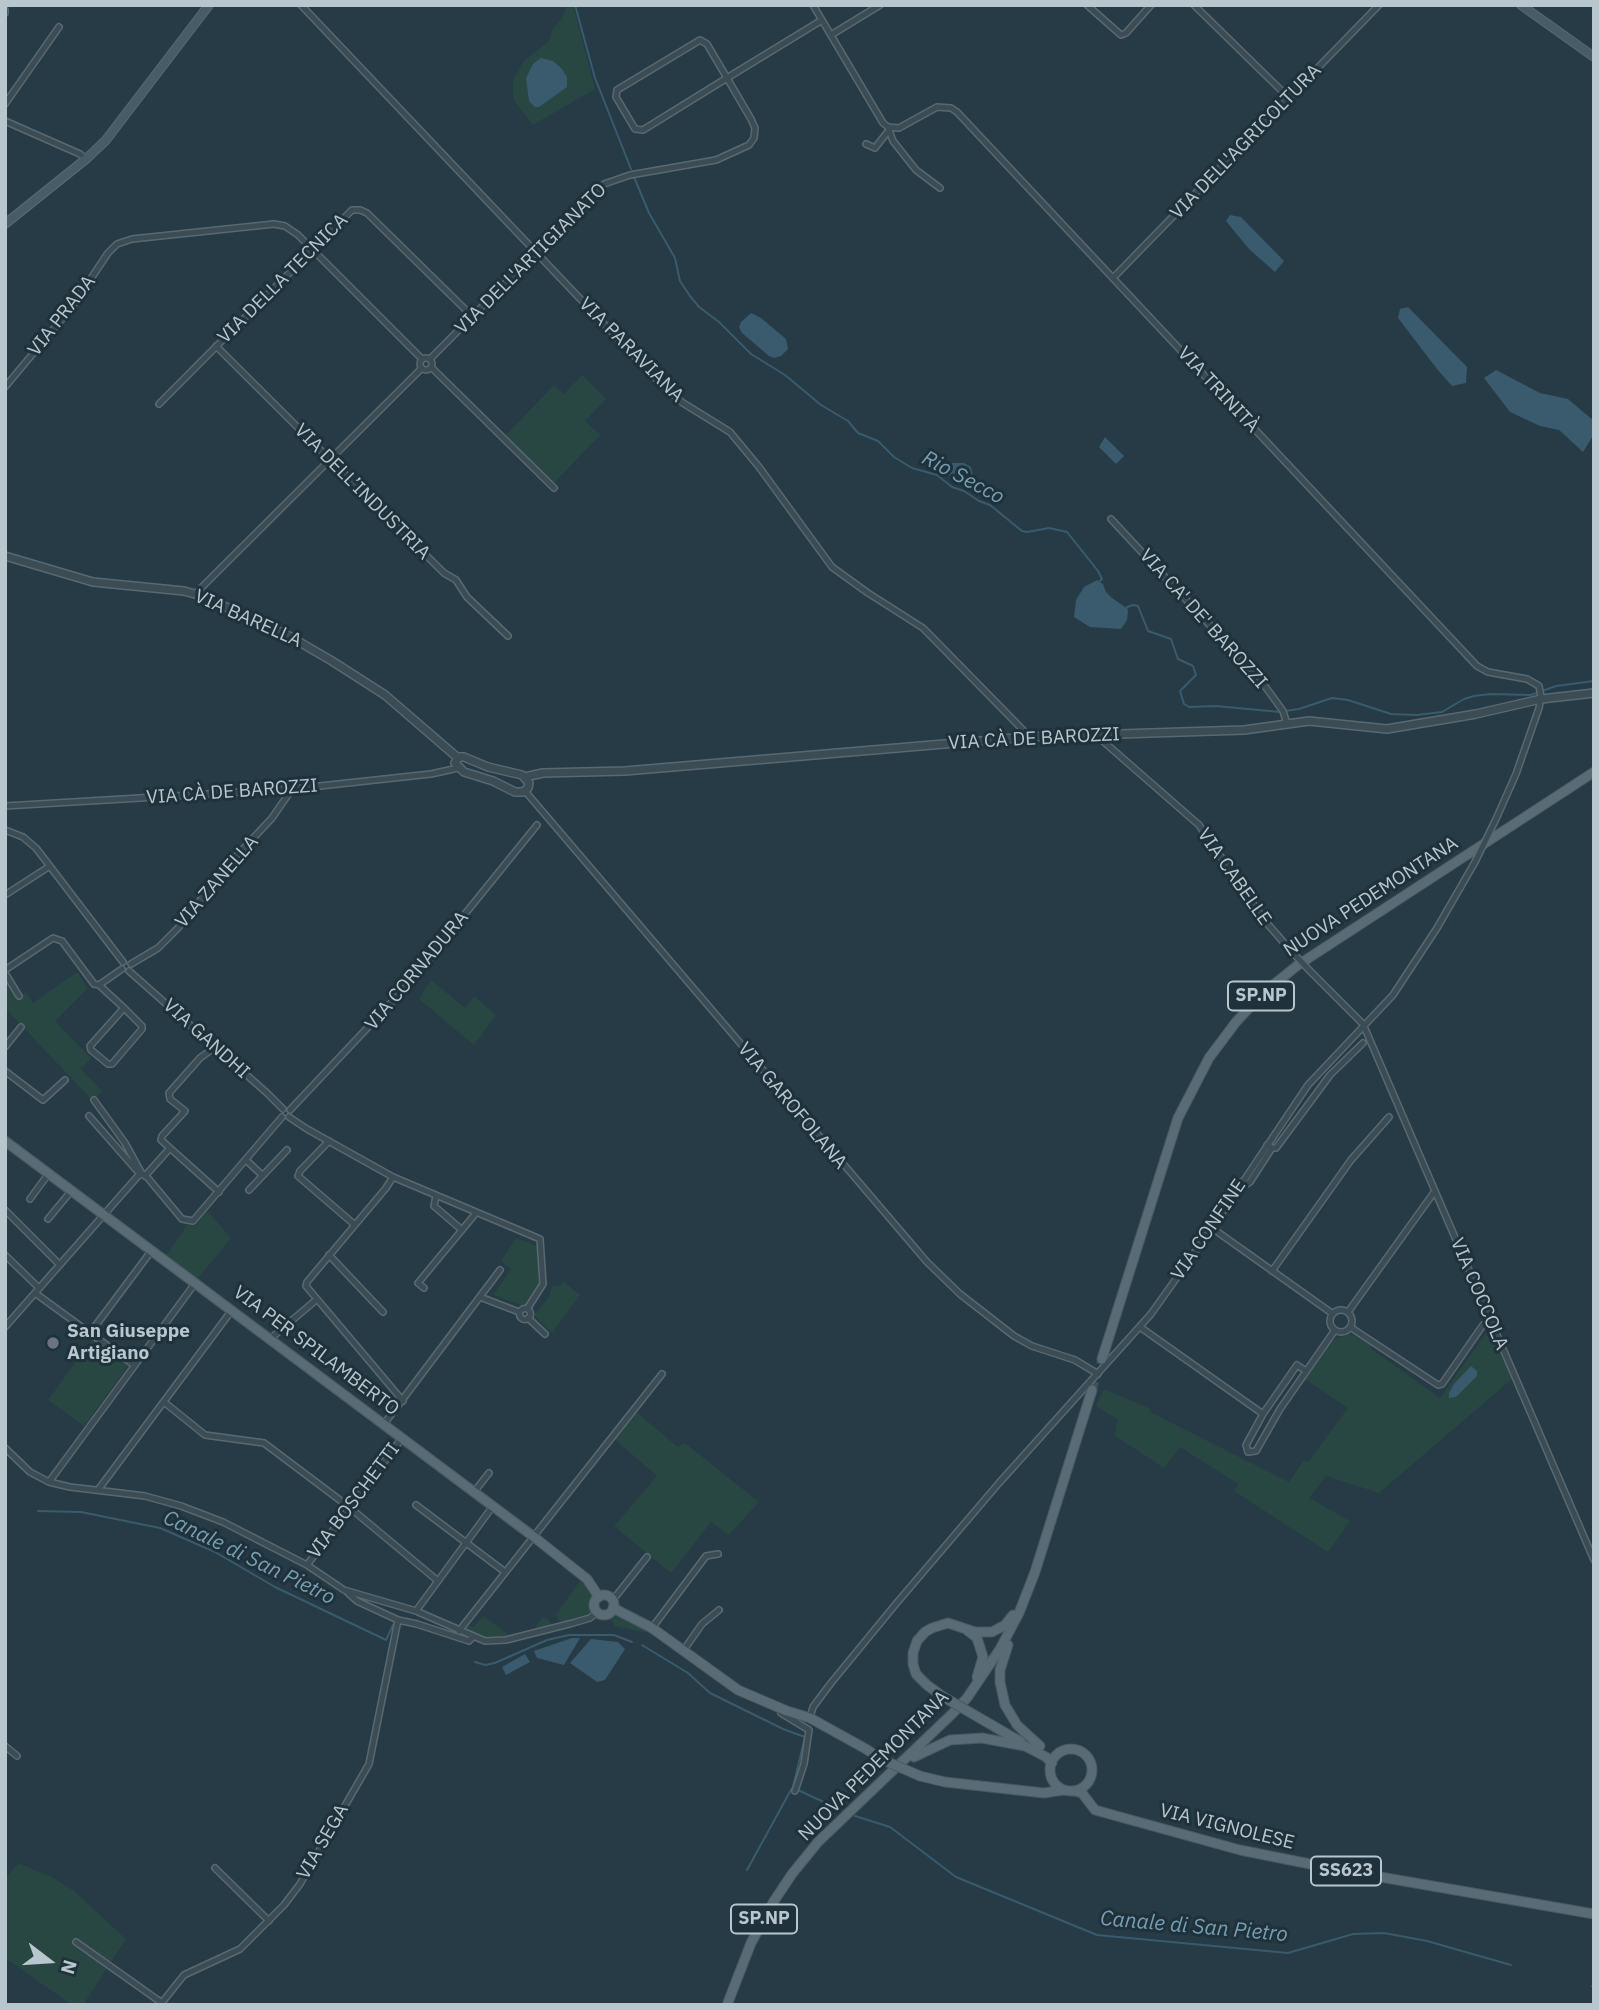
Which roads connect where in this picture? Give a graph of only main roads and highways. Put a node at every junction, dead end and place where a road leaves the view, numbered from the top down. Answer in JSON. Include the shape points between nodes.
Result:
{"nodes":[{"id":1,"x":209,"y":5,"type":"edge"},
{"id":2,"x":1521,"y":5,"type":"edge"},
{"id":3,"x":1594,"y":57,"type":"edge"},
{"id":4,"x":5,"y":224,"type":"edge"},
{"id":5,"x":1594,"y":772,"type":"edge"},
{"id":6,"x":5,"y":1141,"type":"edge"},
{"id":7,"x":1102,"y":1359,"type":"tunnel mouth"},
{"id":8,"x":1092,"y":1390,"type":"tunnel mouth"},
{"id":9,"x":1054,"y":1513,"type":"junction"},
{"id":10,"x":1031,"y":1584,"type":"junction"},
{"id":11,"x":599,"y":1597,"type":"junction"},
{"id":12,"x":613,"y":1604,"type":"junction"},
{"id":13,"x":967,"y":1629,"type":"junction"},
{"id":14,"x":967,"y":1698,"type":"junction"},
{"id":15,"x":1039,"y":1749,"type":"junction"},
{"id":16,"x":1059,"y":1753,"type":"junction"},
{"id":17,"x":903,"y":1763,"type":"junction"},
{"id":18,"x":1052,"y":1763,"type":"junction"},
{"id":19,"x":1051,"y":1776,"type":"junction"},
{"id":20,"x":1088,"y":1783,"type":"junction"},
{"id":21,"x":1063,"y":1790,"type":"junction"},
{"id":22,"x":1034,"y":1791,"type":"junction"},
{"id":23,"x":1075,"y":1791,"type":"junction"},
{"id":24,"x":1101,"y":1812,"type":"junction"},
{"id":25,"x":1594,"y":1914,"type":"edge"},
{"id":26,"x":727,"y":2005,"type":"edge"}],
"edges":[{"from":1,"to":4,"type":"main road","via":[[106,140]]},
{"from":2,"to":3,"type":"main road"},
{"from":5,"to":7,"type":"main road","name":"NUOVA PEDEMONTANA","number":"SP.NP","via":[[1298,965],[1236,1022],[1204,1066],[1178,1118]]},
{"from":6,"to":11,"type":"main road","name":"VIA PER SPILAMBERTO","via":[[534,1537],[587,1579]]},
{"from":8,"to":9,"type":"main road","name":"NUOVA PEDEMONTANA","number":"SP.NP"},
{"from":9,"to":10,"type":"main road","name":"NUOVA PEDEMONTANA","number":"SP.NP"},
{"from":9,"to":13,"type":"main road","via":[[1012,1618],[992,1632]]},
{"from":10,"to":14,"type":"main road","name":"NUOVA PEDEMONTANA","number":"SP.NP","via":[[1005,1640]]},
{"from":10,"to":15,"type":"main road","via":[[1004,1653],[1000,1682],[1010,1716]]},
{"from":11,"to":12,"type":"main road","via":[[606,1596]]},
{"from":11,"to":12,"type":"main road","via":[[594,1603],[597,1612],[606,1615]]},
{"from":12,"to":22,"type":"main road","bridge":true,"via":[[738,1690],[810,1718],[881,1759],[945,1782]]},
{"from":13,"to":14,"type":"main road","via":[[983,1657]]},
{"from":13,"to":15,"type":"main road","bridge":true,"via":[[948,1623],[925,1632],[913,1653],[916,1674],[942,1696]]},
{"from":14,"to":17,"type":"main road","name":"NUOVA PEDEMONTANA","number":"SP.NP"},
{"from":15,"to":16,"type":"main road"},
{"from":15,"to":17,"type":"main road","via":[[966,1737],[937,1744]]},
{"from":15,"to":18,"type":"main road"},
{"from":16,"to":18,"type":"main road"},
{"from":16,"to":20,"type":"main road","via":[[1070,1749],[1086,1755],[1093,1768]]},
{"from":17,"to":26,"type":"main road","name":"NUOVA PEDEMONTANA","number":"SP.NP","via":[[818,1842],[792,1874],[758,1928]]},
{"from":18,"to":19,"type":"main road"},
{"from":19,"to":21,"type":"main road"},
{"from":19,"to":22,"type":"main road","via":[[1048,1786]]},
{"from":20,"to":23,"type":"main road"},
{"from":20,"to":24,"type":"main road","via":[[1090,1798]]},
{"from":21,"to":22,"type":"main road"},
{"from":21,"to":23,"type":"main road"},
{"from":23,"to":24,"type":"main road","name":"VIA VIGNOLESE","number":"SS623"},
{"from":24,"to":25,"type":"main road","name":"VIA VIGNOLESE","number":"SS623","via":[[1240,1850]]}]}
